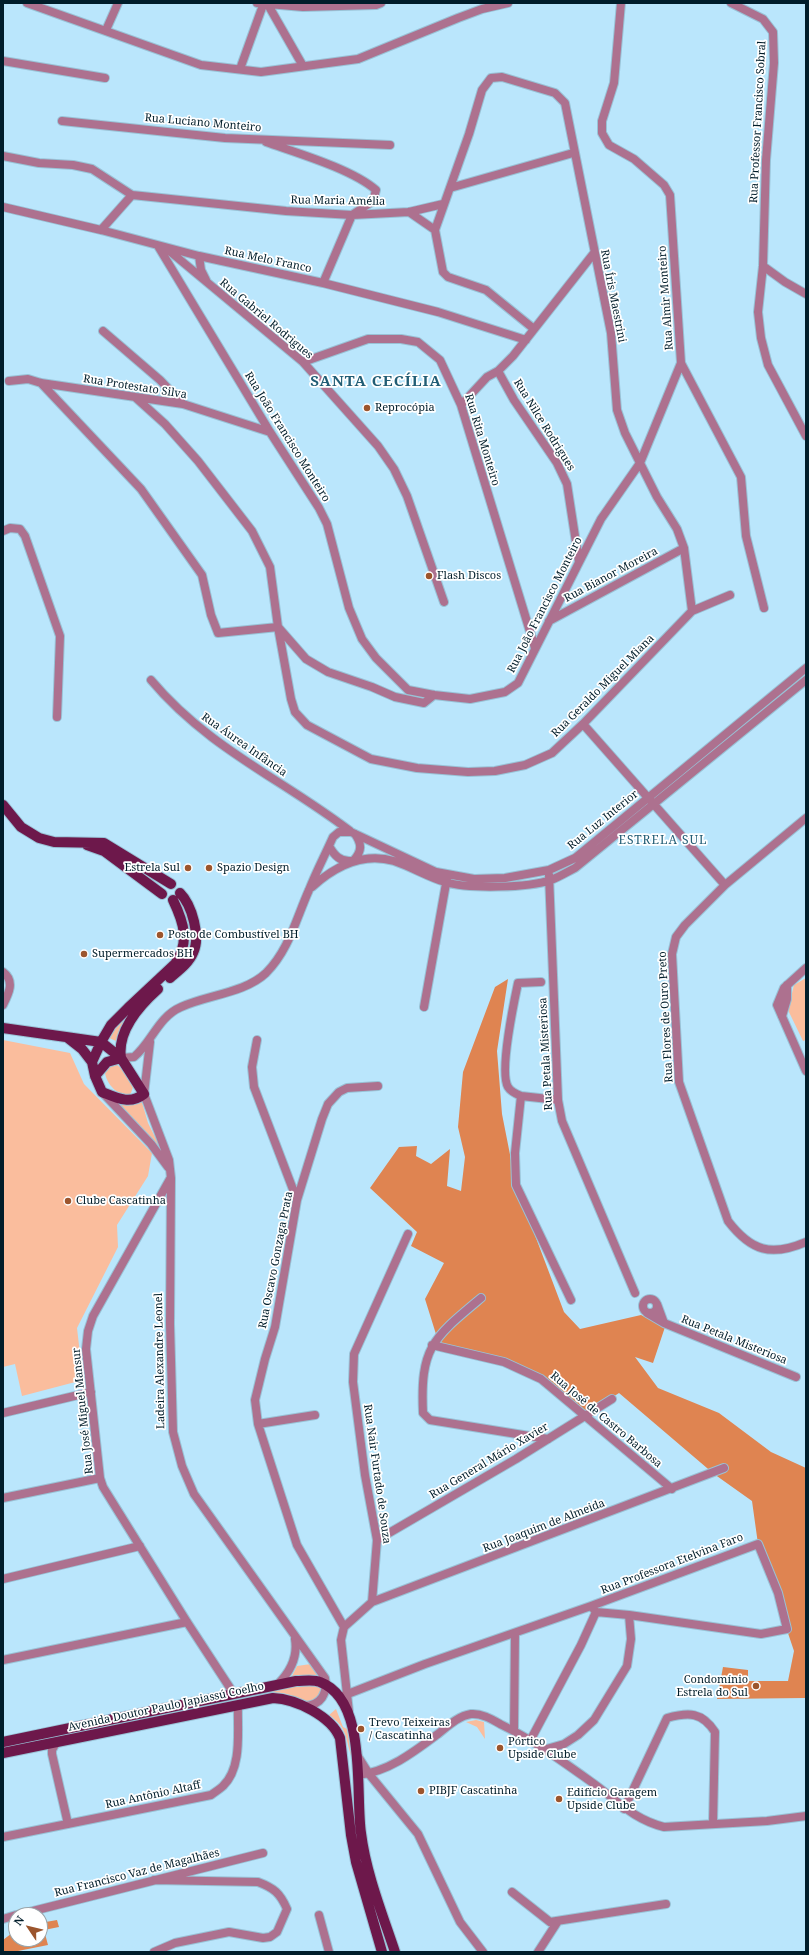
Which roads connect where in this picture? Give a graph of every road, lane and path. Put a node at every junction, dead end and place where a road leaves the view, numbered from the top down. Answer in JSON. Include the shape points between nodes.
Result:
{"nodes":[{"id":1,"x":28,"y":3,"type":"edge"},
{"id":2,"x":118,"y":3,"type":"edge"},
{"id":3,"x":381,"y":3,"type":"edge"},
{"id":4,"x":508,"y":3,"type":"edge"},
{"id":5,"x":621,"y":3,"type":"edge"},
{"id":6,"x":731,"y":3,"type":"edge"},
{"id":7,"x":264,"y":4,"type":"edge"},
{"id":8,"x":106,"y":30,"type":"junction"},
{"id":9,"x":3,"y":61,"type":"edge"},
{"id":10,"x":303,"y":66,"type":"junction"},
{"id":11,"x":240,"y":69,"type":"junction"},
{"id":12,"x":105,"y":78,"type":"dead end"},
{"id":13,"x":62,"y":121,"type":"dead end"},
{"id":14,"x":260,"y":140,"type":"junction"},
{"id":15,"x":390,"y":145,"type":"dead end"},
{"id":16,"x":574,"y":153,"type":"junction"},
{"id":17,"x":3,"y":156,"type":"edge"},
{"id":18,"x":450,"y":188,"type":"junction"},
{"id":19,"x":132,"y":195,"type":"junction"},
{"id":20,"x":443,"y":204,"type":"junction"},
{"id":21,"x":3,"y":207,"type":"edge"},
{"id":22,"x":409,"y":212,"type":"junction"},
{"id":23,"x":352,"y":215,"type":"junction"},
{"id":24,"x":101,"y":230,"type":"junction"},
{"id":25,"x":435,"y":230,"type":"junction"},
{"id":26,"x":162,"y":247,"type":"junction"},
{"id":27,"x":594,"y":253,"type":"junction"},
{"id":28,"x":199,"y":256,"type":"junction"},
{"id":29,"x":763,"y":266,"type":"junction"},
{"id":30,"x":323,"y":283,"type":"junction"},
{"id":31,"x":208,"y":285,"type":"junction"},
{"id":32,"x":806,"y":294,"type":"edge"},
{"id":33,"x":534,"y":329,"type":"junction"},
{"id":34,"x":103,"y":331,"type":"dead end"},
{"id":35,"x":526,"y":340,"type":"junction"},
{"id":36,"x":303,"y":362,"type":"junction"},
{"id":37,"x":681,"y":363,"type":"junction"},
{"id":38,"x":498,"y":371,"type":"junction"},
{"id":39,"x":9,"y":381,"type":"dead end"},
{"id":40,"x":41,"y":383,"type":"junction"},
{"id":41,"x":135,"y":397,"type":"junction"},
{"id":42,"x":182,"y":404,"type":"junction"},
{"id":43,"x":461,"y":405,"type":"junction"},
{"id":44,"x":270,"y":432,"type":"junction"},
{"id":45,"x":806,"y":436,"type":"edge"},
{"id":46,"x":640,"y":463,"type":"junction"},
{"id":47,"x":3,"y":531,"type":"edge"},
{"id":48,"x":684,"y":548,"type":"junction"},
{"id":49,"x":579,"y":562,"type":"junction"},
{"id":50,"x":730,"y":595,"type":"dead end"},
{"id":51,"x":444,"y":602,"type":"dead end"},
{"id":52,"x":764,"y":608,"type":"dead end"},
{"id":53,"x":692,"y":611,"type":"junction"},
{"id":54,"x":549,"y":621,"type":"junction"},
{"id":55,"x":278,"y":627,"type":"junction"},
{"id":56,"x":535,"y":648,"type":"junction"},
{"id":57,"x":806,"y":668,"type":"edge"},
{"id":58,"x":151,"y":680,"type":"dead end"},
{"id":59,"x":806,"y":680,"type":"edge"},
{"id":60,"x":434,"y":695,"type":"junction"},
{"id":61,"x":57,"y":717,"type":"dead end"},
{"id":62,"x":583,"y":724,"type":"junction"},
{"id":63,"x":650,"y":801,"type":"junction"},
{"id":64,"x":3,"y":805,"type":"edge"},
{"id":65,"x":332,"y":818,"type":"junction"},
{"id":66,"x":806,"y":819,"type":"edge"},
{"id":67,"x":353,"y":833,"type":"junction"},
{"id":68,"x":333,"y":837,"type":"junction"},
{"id":69,"x":76,"y":842,"type":"junction"},
{"id":70,"x":329,"y":846,"type":"junction"},
{"id":71,"x":352,"y":861,"type":"junction"},
{"id":72,"x":549,"y":870,"type":"junction"},
{"id":73,"x":447,"y":879,"type":"junction"},
{"id":74,"x":550,"y":880,"type":"junction"},
{"id":75,"x":171,"y":884,"type":"junction"},
{"id":76,"x":725,"y":885,"type":"junction"},
{"id":77,"x":309,"y":890,"type":"junction"},
{"id":78,"x":162,"y":894,"type":"junction"},
{"id":79,"x":176,"y":897,"type":"junction"},
{"id":80,"x":806,"y":968,"type":"edge"},
{"id":81,"x":3,"y":972,"type":"edge"},
{"id":82,"x":541,"y":982,"type":"dead end"},
{"id":83,"x":3,"y":1005,"type":"edge"},
{"id":84,"x":424,"y":1007,"type":"dead end"},
{"id":85,"x":112,"y":1026,"type":"junction"},
{"id":86,"x":3,"y":1028,"type":"edge"},
{"id":87,"x":68,"y":1038,"type":"junction"},
{"id":88,"x":82,"y":1039,"type":"junction"},
{"id":89,"x":257,"y":1040,"type":"dead end"},
{"id":90,"x":150,"y":1041,"type":"junction"},
{"id":91,"x":100,"y":1042,"type":"junction"},
{"id":92,"x":121,"y":1058,"type":"junction"},
{"id":93,"x":92,"y":1062,"type":"junction"},
{"id":94,"x":806,"y":1071,"type":"edge"},
{"id":95,"x":95,"y":1076,"type":"junction"},
{"id":96,"x":378,"y":1086,"type":"dead end"},
{"id":97,"x":102,"y":1092,"type":"junction"},
{"id":98,"x":144,"y":1094,"type":"junction"},
{"id":99,"x":521,"y":1096,"type":"junction"},
{"id":100,"x":558,"y":1100,"type":"junction"},
{"id":101,"x":170,"y":1174,"type":"junction"},
{"id":102,"x":297,"y":1200,"type":"junction"},
{"id":103,"x":408,"y":1234,"type":"dead end"},
{"id":104,"x":806,"y":1242,"type":"edge"},
{"id":105,"x":635,"y":1293,"type":"junction"},
{"id":106,"x":482,"y":1298,"type":"dead end"},
{"id":107,"x":571,"y":1300,"type":"dead end"},
{"id":108,"x":654,"y":1302,"type":"junction"},
{"id":109,"x":645,"y":1311,"type":"junction"},
{"id":110,"x":664,"y":1323,"type":"junction"},
{"id":111,"x":432,"y":1345,"type":"junction"},
{"id":112,"x":796,"y":1377,"type":"dead end"},
{"id":113,"x":91,"y":1392,"type":"junction"},
{"id":114,"x":612,"y":1399,"type":"dead end"},
{"id":115,"x":3,"y":1413,"type":"edge"},
{"id":116,"x":315,"y":1415,"type":"dead end"},
{"id":117,"x":584,"y":1416,"type":"junction"},
{"id":118,"x":258,"y":1424,"type":"junction"},
{"id":119,"x":548,"y":1439,"type":"junction"},
{"id":120,"x":724,"y":1468,"type":"dead end"},
{"id":121,"x":100,"y":1478,"type":"junction"},
{"id":122,"x":672,"y":1489,"type":"junction"},
{"id":123,"x":3,"y":1498,"type":"edge"},
{"id":124,"x":377,"y":1540,"type":"junction"},
{"id":125,"x":140,"y":1546,"type":"junction"},
{"id":126,"x":3,"y":1579,"type":"edge"},
{"id":127,"x":372,"y":1602,"type":"junction"},
{"id":128,"x":594,"y":1609,"type":"junction"},
{"id":129,"x":629,"y":1614,"type":"junction"},
{"id":130,"x":187,"y":1622,"type":"junction"},
{"id":131,"x":344,"y":1628,"type":"junction"},
{"id":132,"x":515,"y":1633,"type":"junction"},
{"id":133,"x":294,"y":1636,"type":"junction"},
{"id":134,"x":3,"y":1660,"type":"edge"},
{"id":135,"x":222,"y":1676,"type":"junction"},
{"id":136,"x":278,"y":1684,"type":"junction"},
{"id":137,"x":326,"y":1685,"type":"junction"},
{"id":138,"x":234,"y":1694,"type":"junction"},
{"id":139,"x":344,"y":1696,"type":"junction"},
{"id":140,"x":216,"y":1698,"type":"junction"},
{"id":141,"x":238,"y":1705,"type":"junction"},
{"id":142,"x":308,"y":1708,"type":"junction"},
{"id":143,"x":514,"y":1731,"type":"junction"},
{"id":144,"x":530,"y":1741,"type":"junction"},
{"id":145,"x":3,"y":1742,"type":"edge"},
{"id":146,"x":56,"y":1742,"type":"junction"},
{"id":147,"x":43,"y":1745,"type":"junction"},
{"id":148,"x":543,"y":1750,"type":"junction"},
{"id":149,"x":3,"y":1753,"type":"edge"},
{"id":150,"x":356,"y":1753,"type":"junction"},
{"id":151,"x":52,"y":1754,"type":"junction"},
{"id":152,"x":369,"y":1774,"type":"junction"},
{"id":153,"x":358,"y":1775,"type":"junction"},
{"id":154,"x":624,"y":1809,"type":"junction"},
{"id":155,"x":806,"y":1816,"type":"edge"},
{"id":156,"x":68,"y":1824,"type":"junction"},
{"id":157,"x":713,"y":1824,"type":"junction"},
{"id":158,"x":3,"y":1837,"type":"edge"},
{"id":159,"x":263,"y":1853,"type":"dead end"},
{"id":160,"x":154,"y":1880,"type":"junction"},
{"id":161,"x":512,"y":1892,"type":"dead end"},
{"id":162,"x":666,"y":1904,"type":"dead end"},
{"id":163,"x":48,"y":1907,"type":"edge"},
{"id":164,"x":319,"y":1915,"type":"dead end"},
{"id":165,"x":558,"y":1921,"type":"junction"},
{"id":166,"x":154,"y":1952,"type":"edge"},
{"id":167,"x":329,"y":1952,"type":"edge"},
{"id":168,"x":382,"y":1952,"type":"edge"},
{"id":169,"x":395,"y":1952,"type":"edge"},
{"id":170,"x":482,"y":1952,"type":"edge"},
{"id":171,"x":538,"y":1952,"type":"edge"}],
"edges":[{"from":1,"to":8,"type":"street"},
{"from":2,"to":8,"type":"street"},
{"from":3,"to":7,"type":"street","via":[[303,7]]},
{"from":4,"to":10,"type":"street","via":[[482,9],[358,59]]},
{"from":5,"to":37,"type":"street","name":"Rua Almir Monteiro","via":[[614,82],[602,121],[602,133],[609,145],[634,159],[664,185],[670,195]]},
{"from":6,"to":29,"type":"street","name":"Rua Professor Francisco Sobral","via":[[763,19],[773,32],[774,63],[766,160]]},
{"from":7,"to":10,"type":"street"},
{"from":7,"to":11,"type":"street"},
{"from":8,"to":11,"type":"street","via":[[201,65]]},
{"from":9,"to":12,"type":"street"},
{"from":10,"to":11,"type":"street","via":[[262,72]]},
{"from":13,"to":14,"type":"street","name":"Rua Luciano Monteiro"},
{"from":14,"to":15,"type":"street","name":"Rua Luciano Monteiro"},
{"from":14,"to":23,"type":"street","via":[[368,182],[376,190],[375,196]]},
{"from":16,"to":18,"type":"street"},
{"from":16,"to":18,"type":"street","name":"Rua Íris Maestrini","via":[[565,103],[556,93],[502,77],[491,78],[482,90]]},
{"from":16,"to":27,"type":"street","name":"Rua Íris Maestrini"},
{"from":17,"to":19,"type":"street","via":[[92,169]]},
{"from":18,"to":20,"type":"street","name":"Rua Íris Maestrini"},
{"from":19,"to":23,"type":"street","name":"Rua Maria Amélia"},
{"from":19,"to":24,"type":"street"},
{"from":20,"to":22,"type":"street","name":"Rua Maria Amélia"},
{"from":20,"to":25,"type":"street","name":"Rua Íris Maestrini"},
{"from":21,"to":24,"type":"street","name":"Rua Melo Franco"},
{"from":22,"to":23,"type":"street","name":"Rua Maria Amélia"},
{"from":22,"to":25,"type":"street"},
{"from":23,"to":30,"type":"street"},
{"from":24,"to":26,"type":"street","name":"Rua Melo Franco"},
{"from":25,"to":33,"type":"street","via":[[443,272],[448,277],[486,290]]},
{"from":26,"to":28,"type":"street","name":"Rua Melo Franco"},
{"from":26,"to":31,"type":"street","name":"Rua Gabriel Rodrigues"},
{"from":26,"to":44,"type":"street","name":"Rua João Francisco Monteiro"},
{"from":27,"to":33,"type":"street"},
{"from":27,"to":46,"type":"street","name":"Rua Íris Maestrini","via":[[611,333],[617,410]]},
{"from":28,"to":30,"type":"street","name":"Rua Melo Franco"},
{"from":28,"to":31,"type":"street","via":[[201,270]]},
{"from":29,"to":32,"type":"street"},
{"from":29,"to":45,"type":"street","via":[[758,312],[766,358]]},
{"from":30,"to":35,"type":"street","name":"Rua Melo Franco","via":[[438,312]]},
{"from":31,"to":36,"type":"street","name":"Rua Gabriel Rodrigues"},
{"from":33,"to":35,"type":"street"},
{"from":34,"to":42,"type":"street","via":[[160,380]]},
{"from":35,"to":38,"type":"street"},
{"from":36,"to":43,"type":"street","name":"Rua Rita Monteiro","via":[[368,339],[418,342],[440,360]]},
{"from":36,"to":51,"type":"street","name":"Rua Gabriel Rodrigues","via":[[378,446],[394,469],[407,496]]},
{"from":37,"to":46,"type":"street","name":"Rua João Francisco Monteiro"},
{"from":37,"to":52,"type":"street","name":"Rua Almir Monteiro","via":[[741,477],[746,536]]},
{"from":38,"to":43,"type":"street","via":[[487,377]]},
{"from":38,"to":49,"type":"street","name":"Rua Nilce Rodrigues","via":[[514,400],[557,463],[567,484]]},
{"from":39,"to":40,"type":"street","name":"Rua Protestato Silva","via":[[28,379]]},
{"from":40,"to":41,"type":"street","name":"Rua Protestato Silva"},
{"from":40,"to":55,"type":"street","via":[[150,501],[202,575],[218,633]]},
{"from":41,"to":42,"type":"street","name":"Rua Protestato Silva"},
{"from":41,"to":55,"type":"street","name":"Rua Geraldo Miguel Miana","via":[[165,424],[198,461],[252,531],[270,567]]},
{"from":42,"to":44,"type":"street","name":"Rua Protestato Silva"},
{"from":43,"to":56,"type":"street","name":"Rua Rita Monteiro"},
{"from":44,"to":60,"type":"street","name":"Rua João Francisco Monteiro","via":[[319,508],[326,524],[349,608],[362,639],[376,658],[408,690]]},
{"from":46,"to":48,"type":"street","name":"Rua Íris Maestrini","via":[[677,529]]},
{"from":46,"to":49,"type":"street","name":"Rua João Francisco Monteiro","via":[[601,519]]},
{"from":47,"to":61,"type":"street","via":[[10,528],[20,529],[25,536],[60,636]]},
{"from":48,"to":53,"type":"street","name":"Rua Íris Maestrini"},
{"from":48,"to":54,"type":"street","name":"Rua Bianor Moreira"},
{"from":49,"to":54,"type":"street","name":"Rua João Francisco Monteiro"},
{"from":50,"to":53,"type":"street","name":"Rua Geraldo Miguel Miana"},
{"from":53,"to":62,"type":"street","name":"Rua Geraldo Miguel Miana"},
{"from":54,"to":56,"type":"street","name":"Rua João Francisco Monteiro"},
{"from":55,"to":60,"type":"street","via":[[306,659],[328,672],[372,686],[395,697],[424,703]]},
{"from":55,"to":62,"type":"street","name":"Rua Geraldo Miguel Miana","via":[[295,712],[307,725],[371,759],[417,768],[468,772],[495,771],[525,764],[552,753]]},
{"from":56,"to":60,"type":"street","name":"Rua João Francisco Monteiro","via":[[518,683],[505,692],[470,699]]},
{"from":57,"to":63,"type":"street","name":"Rua Luz Interior"},
{"from":58,"to":65,"type":"street","name":"Rua Áurea Infância","via":[[170,703],[221,745]]},
{"from":59,"to":63,"type":"street","name":"Rua Luz Interior"},
{"from":62,"to":63,"type":"street"},
{"from":63,"to":72,"type":"street","name":"Rua Luz Interior","via":[[574,858]]},
{"from":63,"to":74,"type":"street","name":"Rua Luz Interior","via":[[575,868]]},
{"from":63,"to":76,"type":"street"},
{"from":64,"to":69,"type":"main road","via":[[31,834],[54,842]]},
{"from":65,"to":67,"type":"street","name":"Rua Áurea Infância"},
{"from":65,"to":68,"type":"street"},
{"from":66,"to":76,"type":"street","name":"Rua Flores de Ouro Preto"},
{"from":67,"to":68,"type":"street","via":[[339,832]]},
{"from":67,"to":71,"type":"street","via":[[360,842],[360,850]]},
{"from":67,"to":73,"type":"street","name":"Rua Luz Interior"},
{"from":68,"to":70,"type":"street"},
{"from":69,"to":75,"type":"main road","via":[[104,843]]},
{"from":69,"to":78,"type":"main road","via":[[104,852]]},
{"from":70,"to":71,"type":"street","via":[[338,858]]},
{"from":70,"to":77,"type":"street"},
{"from":71,"to":73,"type":"street","name":"Rua Luz Interior","via":[[376,858],[390,860]]},
{"from":71,"to":77,"type":"street","via":[[317,882]]},
{"from":72,"to":73,"type":"street","name":"Rua Luz Interior","via":[[505,878]]},
{"from":72,"to":74,"type":"street","name":"Rua Petala Misteriosa"},
{"from":73,"to":74,"type":"street","name":"Rua Luz Interior","via":[[475,887]]},
{"from":73,"to":84,"type":"street"},
{"from":74,"to":100,"type":"street","name":"Rua Petala Misteriosa"},
{"from":75,"to":78,"type":"main road"},
{"from":75,"to":79,"type":"main road","via":[[178,889]]},
{"from":76,"to":104,"type":"street","name":"Rua Flores de Ouro Preto","via":[[685,925],[673,944],[679,1082],[728,1221],[738,1234],[751,1245],[765,1250],[782,1250]]},
{"from":77,"to":90,"type":"street","via":[[283,953],[264,975],[250,984],[181,1006],[157,1027]]},
{"from":78,"to":79,"type":"main road","via":[[165,899]]},
{"from":79,"to":85,"type":"main road","via":[[184,931],[180,957]]},
{"from":79,"to":92,"type":"main road","via":[[185,898],[193,915],[196,942],[194,951],[184,965],[153,993],[127,1026],[120,1045]]},
{"from":80,"to":94,"type":"street","via":[[787,985],[777,1005]]},
{"from":81,"to":83,"type":"street","via":[[9,976],[11,982]]},
{"from":82,"to":99,"type":"street","via":[[518,983],[509,1027],[506,1078],[508,1087]]},
{"from":85,"to":88,"type":"main road"},
{"from":85,"to":91,"type":"main road"},
{"from":86,"to":87,"type":"main road"},
{"from":87,"to":88,"type":"main road"},
{"from":87,"to":93,"type":"main road","via":[[75,1042]]},
{"from":88,"to":91,"type":"main road"},
{"from":89,"to":102,"type":"street","via":[[252,1067],[254,1087]]},
{"from":90,"to":92,"type":"street","via":[[134,1057]]},
{"from":90,"to":98,"type":"street"},
{"from":91,"to":92,"type":"main road","name":"Ladeira Alexandre Leonel"},
{"from":91,"to":93,"type":"main road"},
{"from":92,"to":95,"type":"main road","via":[[106,1062]]},
{"from":92,"to":98,"type":"main road","name":"Ladeira Alexandre Leonel"},
{"from":93,"to":95,"type":"main road"},
{"from":95,"to":97,"type":"main road"},
{"from":96,"to":102,"type":"street","name":"Rua Oscavo Gonzaga Prata","via":[[347,1088],[339,1092],[328,1104]]},
{"from":97,"to":98,"type":"main road","via":[[122,1100],[132,1100]]},
{"from":97,"to":101,"type":"street","via":[[151,1144]]},
{"from":98,"to":101,"type":"street","name":"Ladeira Alexandre Leonel","via":[[169,1160]]},
{"from":99,"to":100,"type":"street"},
{"from":99,"to":107,"type":"street","via":[[515,1153],[516,1185]]},
{"from":100,"to":105,"type":"street","name":"Rua Petala Misteriosa","via":[[562,1121]]},
{"from":101,"to":113,"type":"street","name":"Rua José Miguel Mansur","via":[[144,1228],[93,1316],[86,1349]]},
{"from":101,"to":133,"type":"street","name":"Ladeira Alexandre Leonel","via":[[173,1432],[182,1466],[194,1494]]},
{"from":102,"to":118,"type":"street","name":"Rua Oscavo Gonzaga Prata","via":[[275,1327],[256,1400]]},
{"from":103,"to":124,"type":"street","name":"Rua Nair Furtado de Souza","via":[[354,1354],[353,1382],[365,1475]]},
{"from":105,"to":108,"type":"street"},
{"from":105,"to":109,"type":"street","name":"Rua Petala Misteriosa"},
{"from":106,"to":111,"type":"street","via":[[446,1328]]},
{"from":108,"to":109,"type":"street","via":[[654,1312]]},
{"from":108,"to":109,"type":"street","via":[[644,1301],[642,1306]]},
{"from":108,"to":110,"type":"street"},
{"from":109,"to":110,"type":"street","name":"Rua Petala Misteriosa"},
{"from":110,"to":112,"type":"street","name":"Rua Petala Misteriosa"},
{"from":111,"to":117,"type":"street","name":"Rua José de Castro Barbosa","via":[[504,1362],[542,1379]]},
{"from":111,"to":119,"type":"street","via":[[424,1366],[422,1390],[423,1413],[430,1420]]},
{"from":113,"to":115,"type":"street"},
{"from":113,"to":121,"type":"street","name":"Rua José Miguel Mansur"},
{"from":114,"to":117,"type":"street","name":"Rua General Mário Xavier"},
{"from":116,"to":118,"type":"street"},
{"from":117,"to":119,"type":"street","name":"Rua General Mário Xavier"},
{"from":117,"to":122,"type":"street","name":"Rua José de Castro Barbosa"},
{"from":118,"to":131,"type":"street","name":"Rua Oscavo Gonzaga Prata","via":[[297,1545]]},
{"from":119,"to":124,"type":"street","name":"Rua General Mário Xavier"},
{"from":120,"to":122,"type":"street","name":"Rua Joaquim de Almeida"},
{"from":121,"to":123,"type":"street"},
{"from":121,"to":125,"type":"street","name":"Rua José Miguel Mansur","via":[[115,1508]]},
{"from":122,"to":127,"type":"street","name":"Rua Joaquim de Almeida"},
{"from":124,"to":127,"type":"street","name":"Rua Nair Furtado de Souza"},
{"from":125,"to":126,"type":"street"},
{"from":125,"to":130,"type":"street","name":"Rua José Miguel Mansur"},
{"from":127,"to":131,"type":"street"},
{"from":128,"to":129,"type":"street","name":"Rua Professora Etelvina Faro"},
{"from":128,"to":129,"type":"street","name":"Rua Professora Etelvina Faro","via":[[758,1544],[778,1593],[787,1628],[761,1634]]},
{"from":128,"to":132,"type":"street","name":"Rua Professora Etelvina Faro"},
{"from":128,"to":144,"type":"street","via":[[581,1645]]},
{"from":129,"to":148,"type":"street","via":[[631,1639],[627,1666],[594,1720],[564,1744]]},
{"from":130,"to":134,"type":"street"},
{"from":130,"to":135,"type":"street","name":"Rua José Miguel Mansur"},
{"from":131,"to":139,"type":"street","via":[[341,1640]]},
{"from":132,"to":139,"type":"street","name":"Rua Professora Etelvina Faro","via":[[425,1664]]},
{"from":132,"to":143,"type":"street"},
{"from":133,"to":136,"type":"street","via":[[297,1649],[294,1662]]},
{"from":133,"to":137,"type":"street","name":"Ladeira Alexandre Leonel","via":[[325,1678]]},
{"from":135,"to":138,"type":"street","name":"Rua José Miguel Mansur"},
{"from":135,"to":140,"type":"street","via":[[222,1689]]},
{"from":136,"to":137,"type":"main road","name":"Avenida Doutor Paulo Japiassú Coelho","via":[[313,1680]]},
{"from":136,"to":138,"type":"main road","name":"Avenida Doutor Paulo Japiassú Coelho"},
{"from":137,"to":139,"type":"main road"},
{"from":137,"to":142,"type":"street","via":[[326,1691],[320,1701]]},
{"from":138,"to":140,"type":"main road","name":"Avenida Doutor Paulo Japiassú Coelho"},
{"from":139,"to":150,"type":"main road","via":[[353,1728]]},
{"from":140,"to":145,"type":"main road","name":"Avenida Doutor Paulo Japiassú Coelho"},
{"from":141,"to":142,"type":"main road","name":"Avenida Doutor Paulo Japiassú Coelho","via":[[273,1698],[292,1700]]},
{"from":141,"to":146,"type":"main road","name":"Avenida Doutor Paulo Japiassú Coelho"},
{"from":141,"to":156,"type":"street","name":"Rua Antônio Altaff","via":[[234,1768],[220,1788],[211,1794]]},
{"from":142,"to":153,"type":"main road","via":[[317,1710],[339,1728],[346,1740],[350,1770]]},
{"from":142,"to":168,"type":"main road","name":"Avenida Doutor Paulo Japiassú Coelho","via":[[330,1723],[340,1738],[350,1835]]},
{"from":143,"to":144,"type":"street"},
{"from":143,"to":152,"type":"street","via":[[485,1716],[462,1716],[410,1755]]},
{"from":144,"to":148,"type":"street"},
{"from":146,"to":147,"type":"main road","name":"Avenida Doutor Paulo Japiassú Coelho"},
{"from":146,"to":151,"type":"street"},
{"from":147,"to":149,"type":"main road","name":"Avenida Doutor Paulo Japiassú Coelho"},
{"from":147,"to":151,"type":"street"},
{"from":148,"to":154,"type":"street","via":[[591,1782]]},
{"from":150,"to":152,"type":"street"},
{"from":150,"to":153,"type":"main road"},
{"from":151,"to":156,"type":"street"},
{"from":152,"to":153,"type":"street"},
{"from":152,"to":170,"type":"street","via":[[418,1834],[460,1922]]},
{"from":153,"to":169,"type":"main road","via":[[361,1834]]},
{"from":154,"to":157,"type":"street","via":[[650,1823],[664,1827]]},
{"from":154,"to":157,"type":"street","via":[[667,1718],[700,1716],[708,1721],[715,1732]]},
{"from":155,"to":157,"type":"street"},
{"from":156,"to":158,"type":"street","name":"Rua Antônio Altaff"},
{"from":159,"to":160,"type":"street","name":"Rua Francisco Vaz de Magalhães"},
{"from":160,"to":163,"type":"street","name":"Rua Francisco Vaz de Magalhães"},
{"from":160,"to":166,"type":"street","via":[[258,1882],[270,1887],[282,1897],[286,1910],[277,1932],[270,1937],[229,1932],[175,1943]]},
{"from":161,"to":165,"type":"street","via":[[550,1922]]},
{"from":162,"to":165,"type":"street"},
{"from":164,"to":167,"type":"street"},
{"from":165,"to":171,"type":"street"}]}
